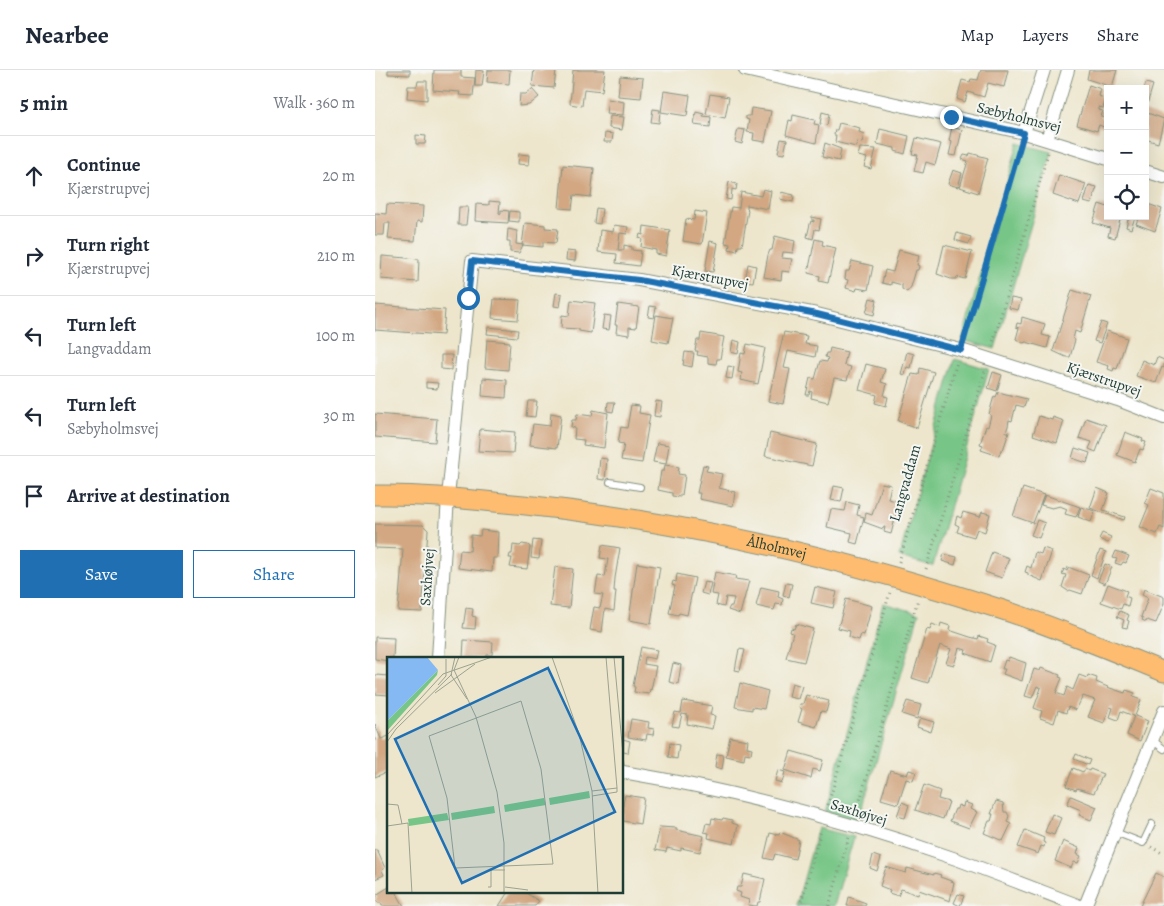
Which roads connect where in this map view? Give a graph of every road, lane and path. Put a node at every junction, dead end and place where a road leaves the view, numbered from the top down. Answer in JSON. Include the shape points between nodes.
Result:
{"nodes":[{"id":1,"x":745,"y":70,"type":"edge"},
{"id":2,"x":1044,"y":70,"type":"edge"},
{"id":3,"x":1068,"y":70,"type":"edge"},
{"id":4,"x":1024,"y":133,"type":"junction"},
{"id":5,"x":1049,"y":141,"type":"junction"},
{"id":6,"x":1104,"y":158,"type":"edge"},
{"id":7,"x":1149,"y":172,"type":"edge"},
{"id":8,"x":1164,"y":177,"type":"edge"},
{"id":9,"x":961,"y":350,"type":"junction"},
{"id":10,"x":988,"y":359,"type":"junction"},
{"id":11,"x":1164,"y":418,"type":"edge"},
{"id":12,"x":611,"y":482,"type":"dead end"},
{"id":13,"x":640,"y":487,"type":"dead end"},
{"id":14,"x":375,"y":495,"type":"edge"},
{"id":15,"x":448,"y":497,"type":"junction"},
{"id":16,"x":894,"y":577,"type":"junction"},
{"id":17,"x":922,"y":585,"type":"junction"},
{"id":18,"x":438,"y":657,"type":"edge"},
{"id":19,"x":1164,"y":672,"type":"edge"},
{"id":20,"x":1164,"y":711,"type":"edge"},
{"id":21,"x":1152,"y":740,"type":"junction"},
{"id":22,"x":1164,"y":749,"type":"edge"},
{"id":23,"x":624,"y":772,"type":"edge"},
{"id":24,"x":824,"y":818,"type":"junction"},
{"id":25,"x":1152,"y":824,"type":"dead end"},
{"id":26,"x":852,"y":826,"type":"junction"},
{"id":27,"x":1115,"y":832,"type":"junction"},
{"id":28,"x":800,"y":906,"type":"edge"},
{"id":29,"x":829,"y":906,"type":"edge"},
{"id":30,"x":1080,"y":906,"type":"edge"},
{"id":31,"x":1085,"y":906,"type":"edge"}],
"edges":[{"from":1,"to":4,"type":"street","name":"Sæbyholmsvej"},
{"from":2,"to":4,"type":"street"},
{"from":3,"to":5,"type":"street"},
{"from":4,"to":5,"type":"street","name":"Sæbyholmsvej"},
{"from":4,"to":9,"type":"path","name":"Langvaddam"},
{"from":5,"to":6,"type":"street","name":"Sæbyholmsvej"},
{"from":5,"to":10,"type":"path"},
{"from":7,"to":8,"type":"street"},
{"from":9,"to":10,"type":"street","name":"Kjærstrupvej"},
{"from":9,"to":15,"type":"street","name":"Kjærstrupvej","via":[[817,314],[639,280],[472,261]]},
{"from":9,"to":16,"type":"path","name":"Langvaddam"},
{"from":10,"to":11,"type":"street","name":"Kjærstrupvej"},
{"from":10,"to":17,"type":"path"},
{"from":12,"to":13,"type":"lane"},
{"from":14,"to":15,"type":"main road","name":"Ålholmvej"},
{"from":15,"to":16,"type":"main road","name":"Ålholmvej","via":[[663,524],[755,542]]},
{"from":15,"to":18,"type":"street","name":"Saxhøjvej"},
{"from":16,"to":17,"type":"main road","name":"Ålholmvej"},
{"from":16,"to":24,"type":"path","name":"Langvaddam"},
{"from":17,"to":19,"type":"main road","name":"Ålholmvej","via":[[1001,609]]},
{"from":17,"to":26,"type":"path"},
{"from":20,"to":21,"type":"street"},
{"from":21,"to":22,"type":"lane"},
{"from":21,"to":27,"type":"street"},
{"from":23,"to":24,"type":"street","name":"Saxhøjvej"},
{"from":24,"to":26,"type":"street","name":"Saxhøjvej"},
{"from":24,"to":28,"type":"path","name":"Langvaddam"},
{"from":25,"to":27,"type":"lane","via":[[1143,843]]},
{"from":26,"to":29,"type":"path"},
{"from":26,"to":30,"type":"street","name":"Saxhøjvej","via":[[955,859]]},
{"from":27,"to":31,"type":"street"}]}
